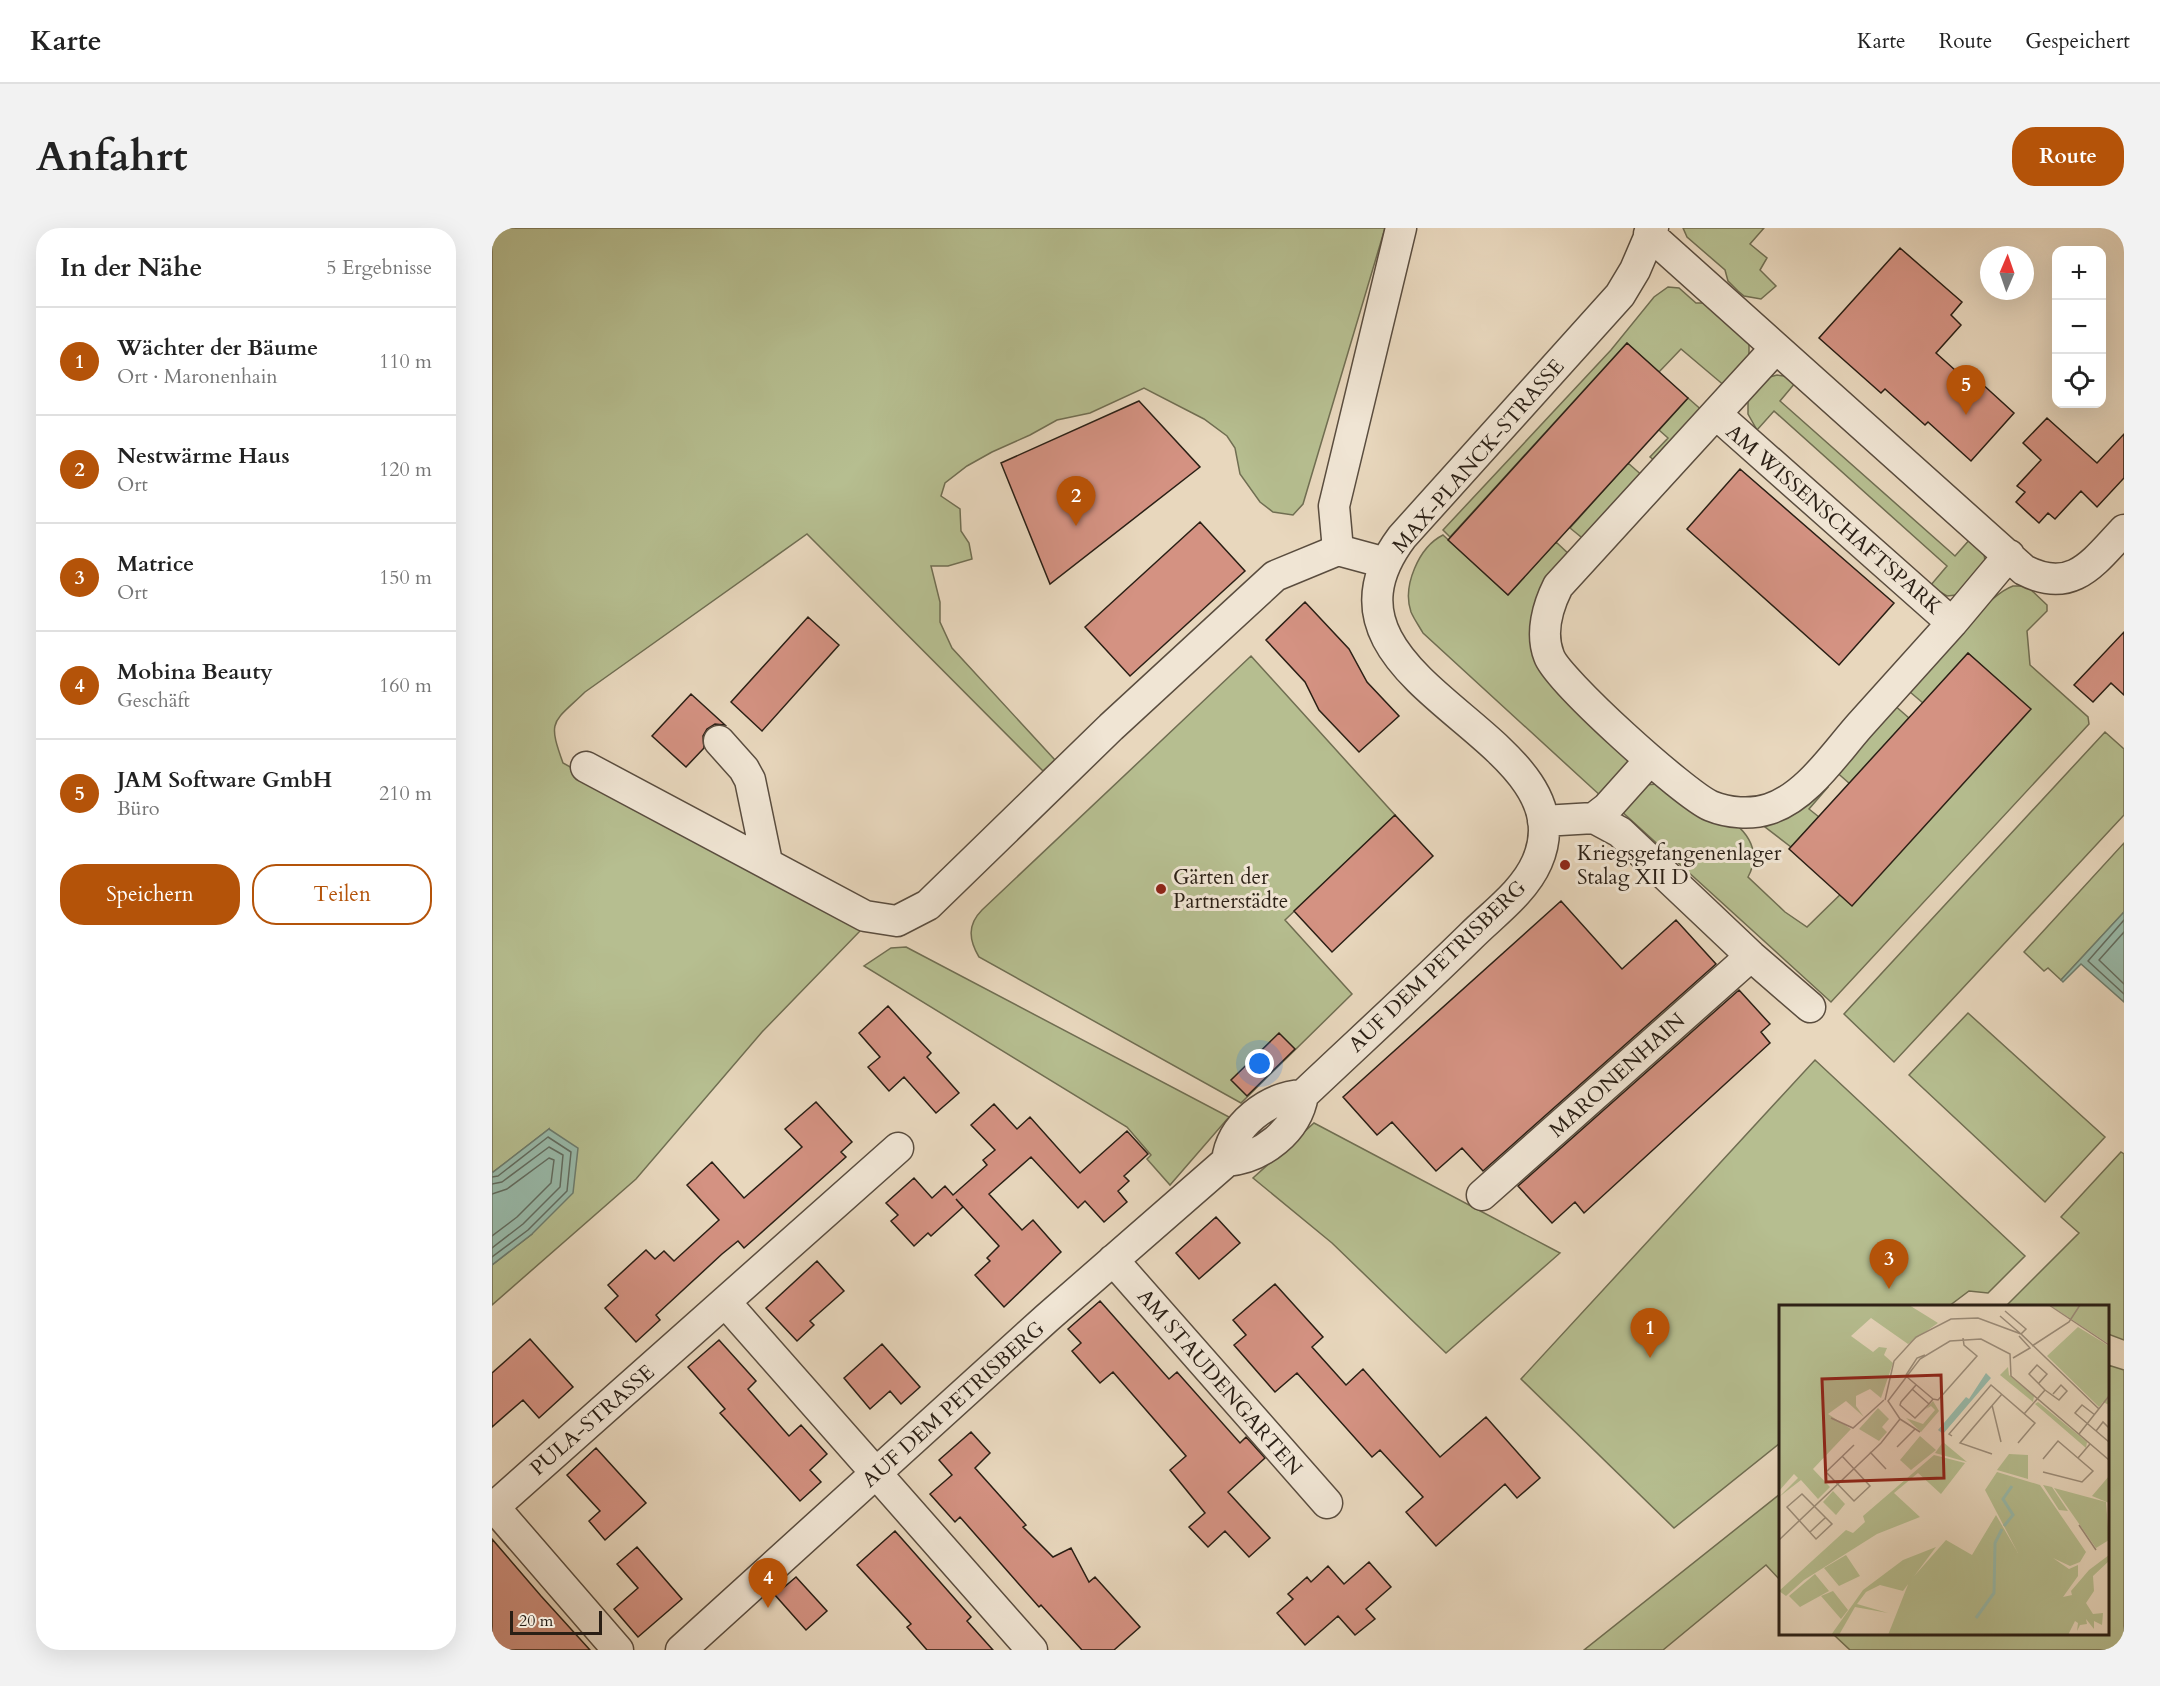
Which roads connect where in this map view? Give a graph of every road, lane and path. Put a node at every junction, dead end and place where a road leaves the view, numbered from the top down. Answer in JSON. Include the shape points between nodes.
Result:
{"nodes":[{"id":1,"x":1401,"y":228,"type":"edge"},
{"id":2,"x":1650,"y":230,"type":"edge"},
{"id":3,"x":1775,"y":349,"type":"junction"},
{"id":4,"x":1716,"y":414,"type":"junction"},
{"id":5,"x":2124,"y":530,"type":"edge"},
{"id":6,"x":1338,"y":550,"type":"junction"},
{"id":7,"x":2009,"y":555,"type":"junction"},
{"id":8,"x":1386,"y":563,"type":"junction"},
{"id":9,"x":1952,"y":623,"type":"junction"},
{"id":10,"x":719,"y":741,"type":"dead end"},
{"id":11,"x":1650,"y":760,"type":"junction"},
{"id":12,"x":586,"y":767,"type":"dead end"},
{"id":13,"x":1594,"y":818,"type":"junction"},
{"id":14,"x":1544,"y":821,"type":"junction"},
{"id":15,"x":768,"y":862,"type":"junction"},
{"id":16,"x":1751,"y":956,"type":"junction"},
{"id":17,"x":1810,"y":1007,"type":"dead end"},
{"id":18,"x":898,"y":1148,"type":"dead end"},
{"id":19,"x":1482,"y":1195,"type":"dead end"},
{"id":20,"x":1113,"y":1260,"type":"junction"},
{"id":21,"x":726,"y":1303,"type":"junction"},
{"id":22,"x":878,"y":1473,"type":"junction"},
{"id":23,"x":1327,"y":1503,"type":"dead end"},
{"id":24,"x":618,"y":1650,"type":"edge"},
{"id":25,"x":681,"y":1650,"type":"edge"},
{"id":26,"x":1032,"y":1650,"type":"edge"}],
"edges":[{"from":1,"to":6,"type":"street","via":[[1334,506]]},
{"from":2,"to":3,"type":"street"},
{"from":2,"to":8,"type":"street","name":"MAX-PLANCK-STRASSE","via":[[1635,270],[1620,295],[1402,537]]},
{"from":3,"to":4,"type":"street","name":"AM WISSENSCHAFTSPARK"},
{"from":3,"to":7,"type":"street"},
{"from":4,"to":9,"type":"street","name":"AM WISSENSCHAFTSPARK"},
{"from":4,"to":11,"type":"street","name":"AM WISSENSCHAFTSPARK","via":[[1566,575],[1547,614],[1546,650],[1556,670]]},
{"from":5,"to":7,"type":"street","via":[[2079,575],[2065,579],[2049,580],[2034,575]]},
{"from":6,"to":8,"type":"street"},
{"from":6,"to":15,"type":"street","via":[[1275,576],[1107,722],[928,905],[897,921],[865,916]]},
{"from":7,"to":9,"type":"street","name":"AM WISSENSCHAFTSPARK"},
{"from":8,"to":14,"type":"street","name":"MAX-PLANCK-STRASSE","via":[[1379,587],[1380,615],[1398,658],[1508,760],[1529,787]]},
{"from":9,"to":11,"type":"street","name":"AM WISSENSCHAFTSPARK","via":[[1820,770],[1791,799],[1778,805],[1756,812],[1710,806]]},
{"from":10,"to":15,"type":"street","via":[[750,780]]},
{"from":11,"to":13,"type":"street"},
{"from":12,"to":15,"type":"street"},
{"from":13,"to":14,"type":"street"},
{"from":13,"to":16,"type":"street","via":[[1620,832]]},
{"from":14,"to":20,"type":"street","name":"AUF DEM PETRISBERG","via":[[1542,848],[1521,888],[1303,1095],[1295,1120],[1253,1155],[1227,1161]]},
{"from":16,"to":17,"type":"street"},
{"from":16,"to":19,"type":"street","name":"MARONENHAIN"},
{"from":18,"to":21,"type":"street","name":"PULA-STRASSE"},
{"from":20,"to":22,"type":"street","name":"AUF DEM PETRISBERG"},
{"from":20,"to":23,"type":"street","name":"AM STAUDENGARTEN"},
{"from":21,"to":22,"type":"street"},
{"from":21,"to":24,"type":"street","name":"PULA-STRASSE","via":[[494,1507]]},
{"from":22,"to":25,"type":"street","name":"AUF DEM PETRISBERG"},
{"from":22,"to":26,"type":"street"}]}
